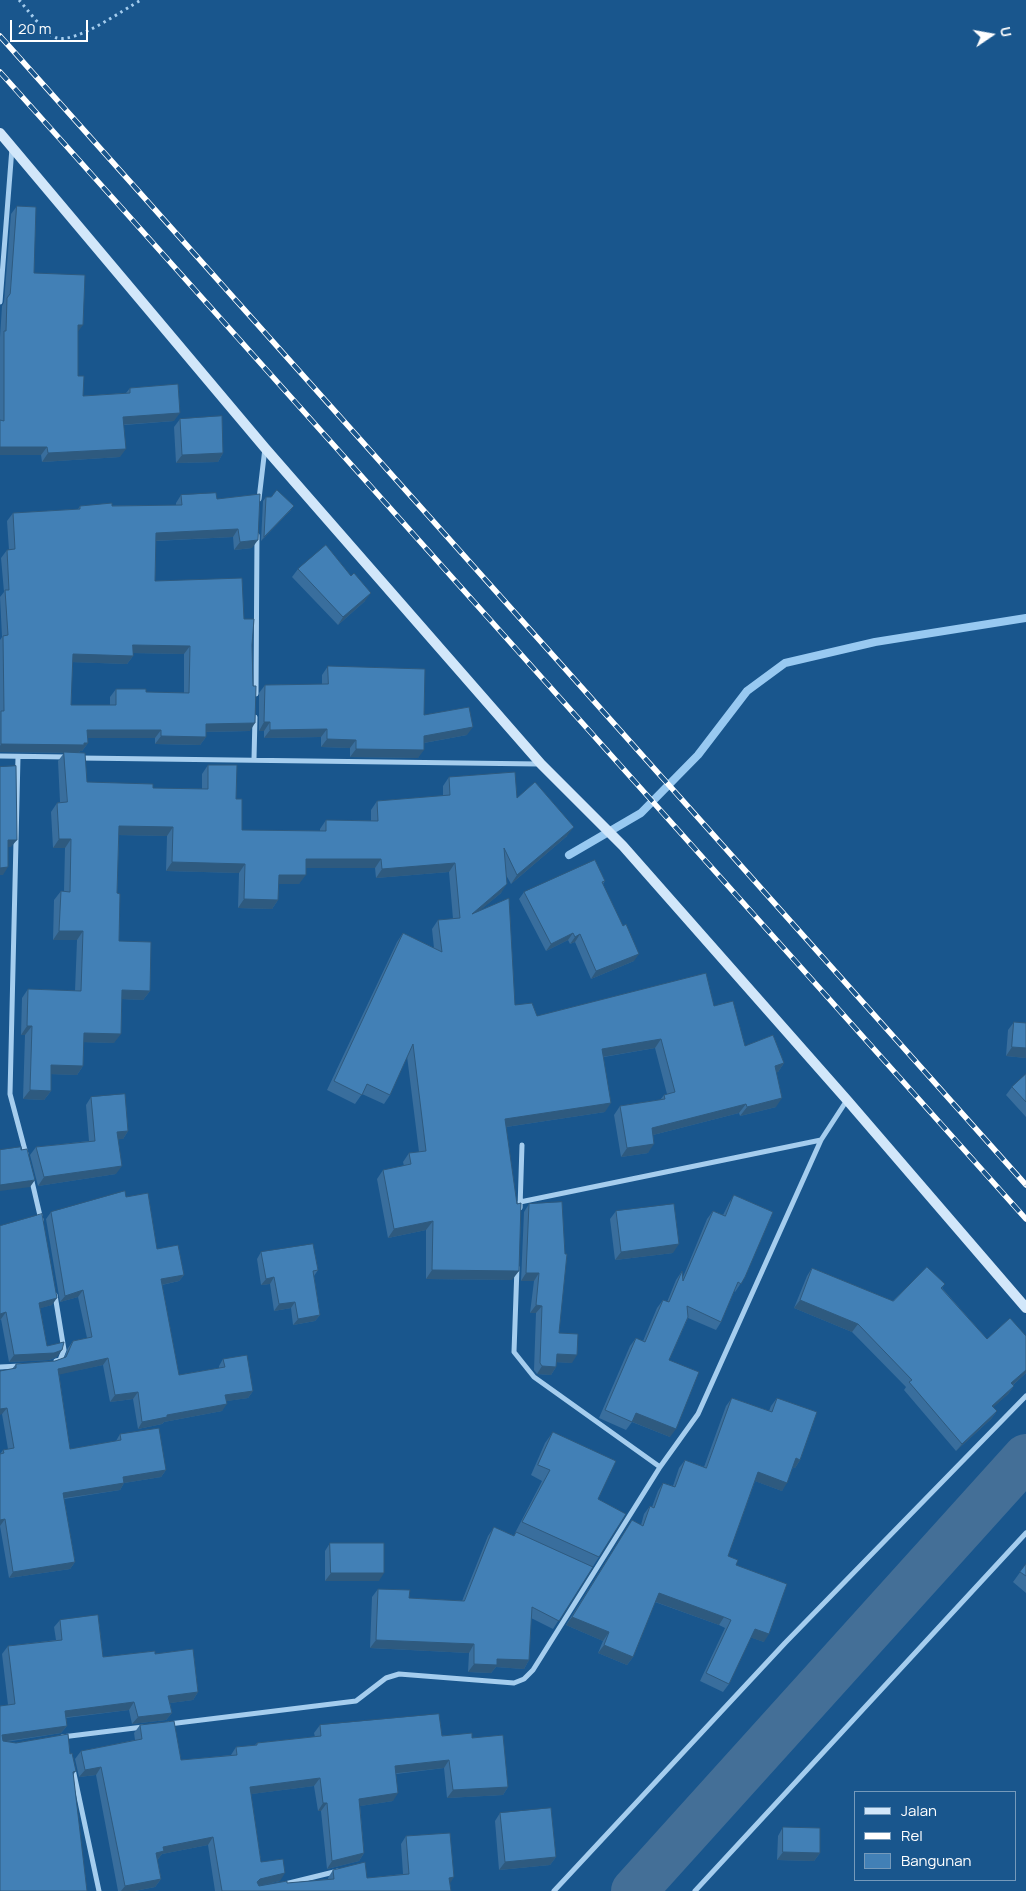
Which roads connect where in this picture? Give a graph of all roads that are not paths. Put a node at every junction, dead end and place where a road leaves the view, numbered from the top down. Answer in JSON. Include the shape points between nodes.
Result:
{"nodes":[{"id":1,"x":0,"y":133,"type":"edge"},
{"id":2,"x":12,"y":146,"type":"junction"},
{"id":3,"x":0,"y":302,"type":"edge"},
{"id":4,"x":265,"y":448,"type":"junction"},
{"id":5,"x":258,"y":506,"type":"edge"},
{"id":6,"x":257,"y":530,"type":"edge"},
{"id":7,"x":256,"y":703,"type":"edge"},
{"id":8,"x":255,"y":712,"type":"edge"},
{"id":9,"x":0,"y":756,"type":"edge"},
{"id":10,"x":18,"y":757,"type":"junction"},
{"id":11,"x":254,"y":760,"type":"junction"},
{"id":12,"x":541,"y":764,"type":"junction"},
{"id":13,"x":847,"y":1100,"type":"junction"},
{"id":14,"x":821,"y":1140,"type":"junction"},
{"id":15,"x":522,"y":1145,"type":"dead end"},
{"id":16,"x":27,"y":1159,"type":"edge"},
{"id":17,"x":29,"y":1168,"type":"edge"},
{"id":18,"x":520,"y":1202,"type":"junction"},
{"id":19,"x":520,"y":1211,"type":"edge"},
{"id":20,"x":42,"y":1224,"type":"edge"},
{"id":21,"x":518,"y":1258,"type":"edge"},
{"id":22,"x":54,"y":1292,"type":"edge"},
{"id":23,"x":1026,"y":1308,"type":"edge"},
{"id":24,"x":50,"y":1364,"type":"edge"},
{"id":25,"x":25,"y":1366,"type":"edge"},
{"id":26,"x":0,"y":1367,"type":"edge"},
{"id":27,"x":1026,"y":1396,"type":"edge"},
{"id":28,"x":660,"y":1467,"type":"junction"},
{"id":29,"x":1026,"y":1533,"type":"edge"},
{"id":30,"x":586,"y":1570,"type":"edge"},
{"id":31,"x":595,"y":1574,"type":"junction"},
{"id":32,"x":163,"y":1725,"type":"edge"},
{"id":33,"x":153,"y":1726,"type":"edge"},
{"id":34,"x":66,"y":1737,"type":"junction"},
{"id":35,"x":57,"y":1738,"type":"edge"},
{"id":36,"x":68,"y":1746,"type":"edge"},
{"id":37,"x":72,"y":1766,"type":"edge"},
{"id":38,"x":342,"y":1870,"type":"edge"},
{"id":39,"x":282,"y":1885,"type":"edge"},
{"id":40,"x":99,"y":1891,"type":"edge"},
{"id":41,"x":554,"y":1891,"type":"edge"},
{"id":42,"x":695,"y":1891,"type":"edge"}],
"edges":[{"from":1,"to":2,"type":"main road"},
{"from":2,"to":3,"type":"street"},
{"from":2,"to":4,"type":"main road"},
{"from":4,"to":5,"type":"street"},
{"from":4,"to":12,"type":"main road"},
{"from":6,"to":7,"type":"street"},
{"from":8,"to":11,"type":"street"},
{"from":9,"to":10,"type":"street"},
{"from":10,"to":11,"type":"street"},
{"from":10,"to":16,"type":"street","via":[[10,1094]]},
{"from":11,"to":12,"type":"street"},
{"from":12,"to":13,"type":"main road","via":[[623,846]]},
{"from":13,"to":14,"type":"street"},
{"from":13,"to":23,"type":"main road"},
{"from":14,"to":18,"type":"street"},
{"from":14,"to":28,"type":"street","via":[[698,1414]]},
{"from":15,"to":18,"type":"street"},
{"from":17,"to":20,"type":"street"},
{"from":18,"to":19,"type":"street"},
{"from":21,"to":28,"type":"street","via":[[514,1352],[517,1358],[534,1377]]},
{"from":22,"to":24,"type":"street","via":[[64,1350],[60,1360]]},
{"from":25,"to":26,"type":"street"},
{"from":27,"to":41,"type":"street","via":[[785,1643]]},
{"from":28,"to":31,"type":"street"},
{"from":29,"to":42,"type":"street"},
{"from":30,"to":31,"type":"street"},
{"from":31,"to":32,"type":"street","via":[[533,1670],[514,1683],[399,1674],[386,1678],[356,1702]]},
{"from":33,"to":34,"type":"street"},
{"from":34,"to":35,"type":"street"},
{"from":34,"to":36,"type":"street"},
{"from":37,"to":40,"type":"street"},
{"from":38,"to":39,"type":"street"}]}
